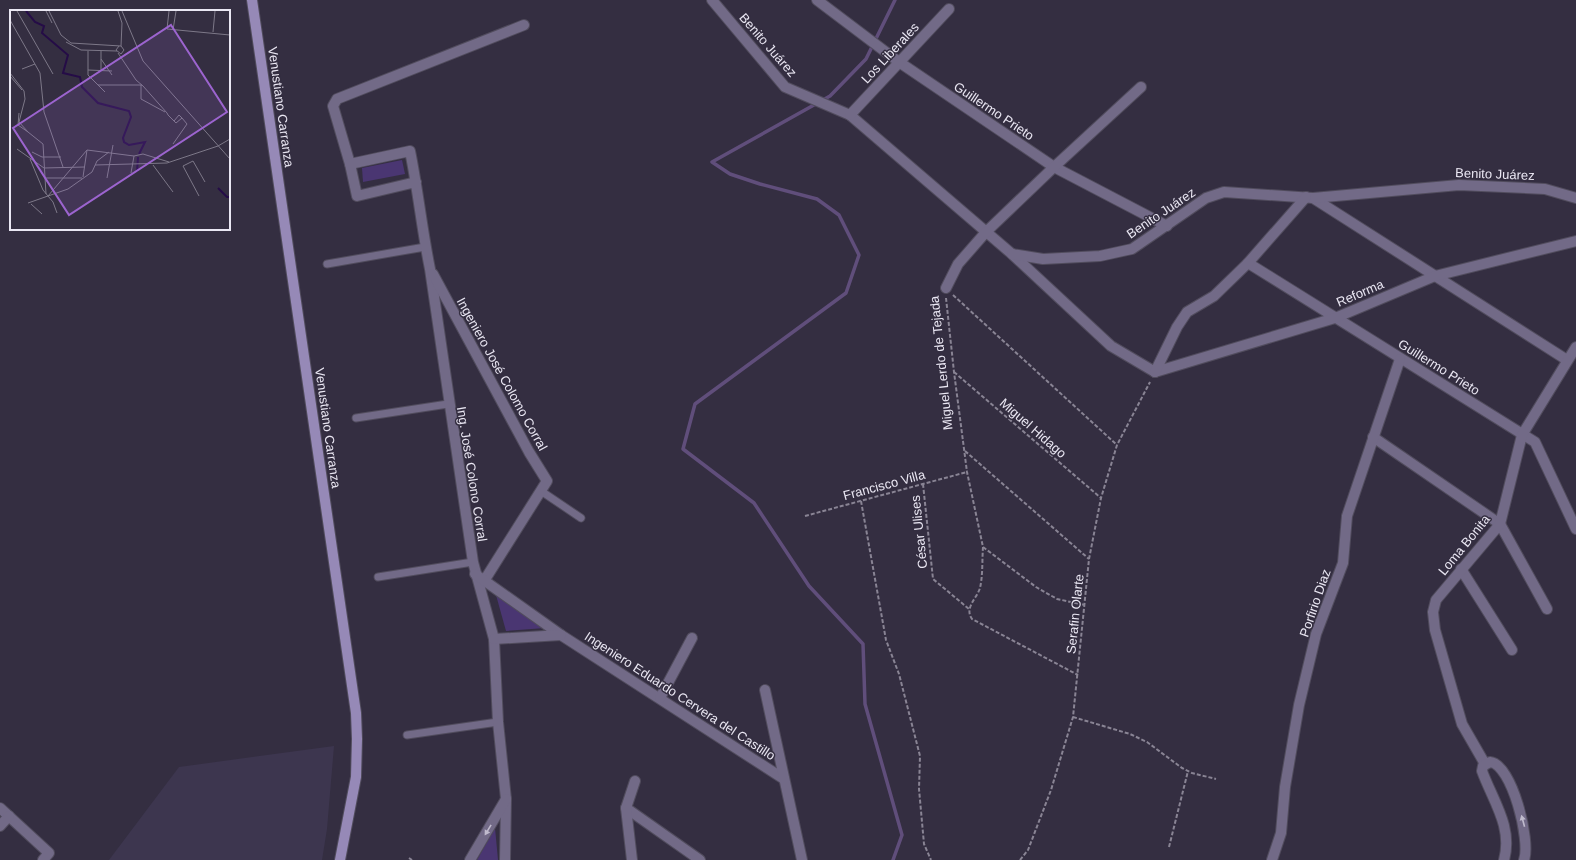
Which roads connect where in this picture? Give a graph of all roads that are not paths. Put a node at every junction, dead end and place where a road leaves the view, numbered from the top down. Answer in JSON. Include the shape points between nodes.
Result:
{"nodes":[{"id":1,"x":252,"y":0,"type":"edge"},
{"id":2,"x":712,"y":0,"type":"edge"},
{"id":3,"x":817,"y":0,"type":"edge"},
{"id":4,"x":949,"y":9,"type":"dead end"},
{"id":5,"x":524,"y":25,"type":"dead end"},
{"id":6,"x":898,"y":62,"type":"junction"},
{"id":7,"x":1142,"y":88,"type":"dead end"},
{"id":8,"x":850,"y":115,"type":"junction"},
{"id":9,"x":350,"y":164,"type":"junction"},
{"id":10,"x":1054,"y":167,"type":"junction"},
{"id":11,"x":416,"y":182,"type":"junction"},
{"id":12,"x":1310,"y":198,"type":"junction"},
{"id":13,"x":1576,"y":198,"type":"edge"},
{"id":14,"x":1167,"y":226,"type":"junction"},
{"id":15,"x":986,"y":232,"type":"junction"},
{"id":16,"x":1576,"y":241,"type":"edge"},
{"id":17,"x":426,"y":247,"type":"junction"},
{"id":18,"x":1012,"y":254,"type":"junction"},
{"id":19,"x":1248,"y":263,"type":"junction"},
{"id":20,"x":327,"y":264,"type":"dead end"},
{"id":21,"x":430,"y":268,"type":"junction"},
{"id":22,"x":1435,"y":276,"type":"junction"},
{"id":23,"x":946,"y":288,"type":"road end"},
{"id":24,"x":1335,"y":318,"type":"junction"},
{"id":25,"x":1576,"y":347,"type":"edge"},
{"id":26,"x":1400,"y":358,"type":"junction"},
{"id":27,"x":1568,"y":360,"type":"junction"},
{"id":28,"x":1155,"y":372,"type":"junction"},
{"id":29,"x":448,"y":404,"type":"junction"},
{"id":30,"x":356,"y":418,"type":"dead end"},
{"id":31,"x":1522,"y":435,"type":"junction"},
{"id":32,"x":1373,"y":437,"type":"junction"},
{"id":33,"x":541,"y":491,"type":"junction"},
{"id":34,"x":581,"y":518,"type":"dead end"},
{"id":35,"x":1500,"y":524,"type":"junction"},
{"id":36,"x":1576,"y":529,"type":"edge"},
{"id":37,"x":473,"y":562,"type":"junction"},
{"id":38,"x":1461,"y":569,"type":"junction"},
{"id":39,"x":475,"y":574,"type":"junction"},
{"id":40,"x":378,"y":577,"type":"dead end"},
{"id":41,"x":484,"y":581,"type":"junction"},
{"id":42,"x":1547,"y":609,"type":"dead end"},
{"id":43,"x":562,"y":635,"type":"junction"},
{"id":44,"x":692,"y":638,"type":"dead end"},
{"id":45,"x":494,"y":639,"type":"junction"},
{"id":46,"x":1512,"y":650,"type":"dead end"},
{"id":47,"x":765,"y":690,"type":"dead end"},
{"id":48,"x":660,"y":698,"type":"junction"},
{"id":49,"x":498,"y":722,"type":"junction"},
{"id":50,"x":407,"y":735,"type":"dead end"},
{"id":51,"x":1485,"y":764,"type":"junction"},
{"id":52,"x":784,"y":779,"type":"junction"},
{"id":53,"x":635,"y":781,"type":"dead end"},
{"id":54,"x":506,"y":799,"type":"junction"},
{"id":55,"x":0,"y":808,"type":"edge"},
{"id":56,"x":626,"y":808,"type":"junction"},
{"id":57,"x":9,"y":816,"type":"junction"},
{"id":58,"x":0,"y":826,"type":"edge"},
{"id":59,"x":43,"y":860,"type":"edge"},
{"id":60,"x":340,"y":860,"type":"edge"},
{"id":61,"x":470,"y":860,"type":"edge"},
{"id":62,"x":505,"y":860,"type":"edge"},
{"id":63,"x":632,"y":860,"type":"edge"},
{"id":64,"x":700,"y":860,"type":"edge"},
{"id":65,"x":802,"y":860,"type":"edge"},
{"id":66,"x":1272,"y":860,"type":"edge"},
{"id":67,"x":1504,"y":860,"type":"edge"},
{"id":68,"x":1524,"y":860,"type":"edge"}],
"edges":[{"from":1,"to":60,"type":"main road","name":"Venustiano Carranza","via":[[356,713],[356,777]]},
{"from":2,"to":8,"type":"street","name":"Benito Juárez","via":[[785,87]]},
{"from":3,"to":6,"type":"street","name":"Guillermo Prieto"},
{"from":4,"to":6,"type":"street","name":"Los Liberales"},
{"from":5,"to":9,"type":"street","via":[[337,99],[333,106]]},
{"from":6,"to":8,"type":"street","name":"Los Liberales"},
{"from":6,"to":10,"type":"street","name":"Guillermo Prieto"},
{"from":7,"to":10,"type":"street","name":"Miguel Lerdo de Tejada"},
{"from":8,"to":15,"type":"street","name":"Benito Juárez"},
{"from":9,"to":11,"type":"street","name":"Ing. José Colono Corral","via":[[410,151]]},
{"from":9,"to":11,"type":"street","via":[[357,196]]},
{"from":10,"to":14,"type":"street","name":"Guillermo Prieto"},
{"from":10,"to":15,"type":"street","name":"Miguel Lerdo de Tejada"},
{"from":11,"to":17,"type":"street","name":"Ing. José Colono Corral"},
{"from":12,"to":13,"type":"street","name":"Benito Juárez","via":[[1459,185],[1545,189]]},
{"from":12,"to":14,"type":"street","name":"Benito Juárez","via":[[1224,192],[1206,198]]},
{"from":12,"to":19,"type":"street"},
{"from":12,"to":22,"type":"street"},
{"from":14,"to":18,"type":"street","name":"Benito Juárez","via":[[1132,249],[1100,256],[1043,259]]},
{"from":15,"to":18,"type":"street","name":"Benito Juárez"},
{"from":15,"to":23,"type":"street","name":"Miguel Lerdo de Tejada","via":[[958,264]]},
{"from":16,"to":22,"type":"street","name":"Reforma"},
{"from":17,"to":20,"type":"lane"},
{"from":17,"to":21,"type":"street","name":"Ing. José Colono Corral"},
{"from":18,"to":28,"type":"street","via":[[1112,346]]},
{"from":19,"to":24,"type":"street","name":"Guillermo Prieto"},
{"from":19,"to":28,"type":"street","via":[[1214,296],[1187,312]]},
{"from":21,"to":29,"type":"street","name":"Ing. José Colono Corral"},
{"from":21,"to":33,"type":"street","name":"Ingeniero José Colomo Corral","via":[[547,481]]},
{"from":22,"to":24,"type":"street","name":"Reforma"},
{"from":22,"to":27,"type":"street"},
{"from":24,"to":26,"type":"street","name":"Guillermo Prieto"},
{"from":24,"to":28,"type":"street","name":"Reforma"},
{"from":25,"to":27,"type":"street","name":"Loma Bonita"},
{"from":26,"to":31,"type":"street","name":"Guillermo Prieto"},
{"from":26,"to":32,"type":"street","name":"Porfirio Diaz"},
{"from":27,"to":31,"type":"street","name":"Loma Bonita"},
{"from":29,"to":30,"type":"lane"},
{"from":29,"to":37,"type":"street","name":"Ing. José Colono Corral"},
{"from":31,"to":35,"type":"street","name":"Loma Bonita"},
{"from":31,"to":36,"type":"street","name":"Guillermo Prieto","via":[[1535,442]]},
{"from":32,"to":35,"type":"street"},
{"from":32,"to":66,"type":"street","name":"Porfirio Diaz","via":[[1347,516],[1342,563],[1316,634],[1299,705],[1285,787],[1281,834]]},
{"from":33,"to":34,"type":"lane"},
{"from":33,"to":41,"type":"street","name":"Ingeniero José Colomo Corral"},
{"from":35,"to":38,"type":"street","name":"Loma Bonita"},
{"from":35,"to":42,"type":"street"},
{"from":37,"to":39,"type":"street","name":"Ing. José Colono Corral"},
{"from":37,"to":40,"type":"lane"},
{"from":38,"to":46,"type":"street"},
{"from":38,"to":51,"type":"street","name":"Loma Bonita","via":[[1436,600],[1433,612],[1435,630],[1462,724]]},
{"from":39,"to":41,"type":"street","name":"Ingeniero Eduardo Cervera del Castillo"},
{"from":39,"to":45,"type":"street","name":"Ing. José Colono Corral"},
{"from":41,"to":43,"type":"street","name":"Ingeniero Eduardo Cervera del Castillo"},
{"from":43,"to":45,"type":"street"},
{"from":43,"to":48,"type":"street","name":"Ingeniero Eduardo Cervera del Castillo"},
{"from":44,"to":48,"type":"street"},
{"from":45,"to":49,"type":"street","name":"Ing. José Colono Corral"},
{"from":47,"to":52,"type":"street"},
{"from":48,"to":52,"type":"street","name":"Ingeniero Eduardo Cervera del Castillo"},
{"from":49,"to":50,"type":"lane"},
{"from":49,"to":54,"type":"street","name":"Ing. José Colono Corral"},
{"from":51,"to":67,"type":"street","name":"Loma Bonita","via":[[1482,772],[1499,806],[1506,830]]},
{"from":68,"to":51,"type":"street","one_way":true,"via":[[1525,827],[1517,802],[1498,764]]},
{"from":52,"to":65,"type":"street"},
{"from":53,"to":56,"type":"street"},
{"from":54,"to":61,"type":"street","one_way":true},
{"from":54,"to":62,"type":"street","name":"Ing. José Colono Corral"},
{"from":55,"to":57,"type":"street"},
{"from":56,"to":63,"type":"street"},
{"from":56,"to":64,"type":"street"},
{"from":57,"to":58,"type":"street"},
{"from":57,"to":59,"type":"street","via":[[49,853]]}]}
